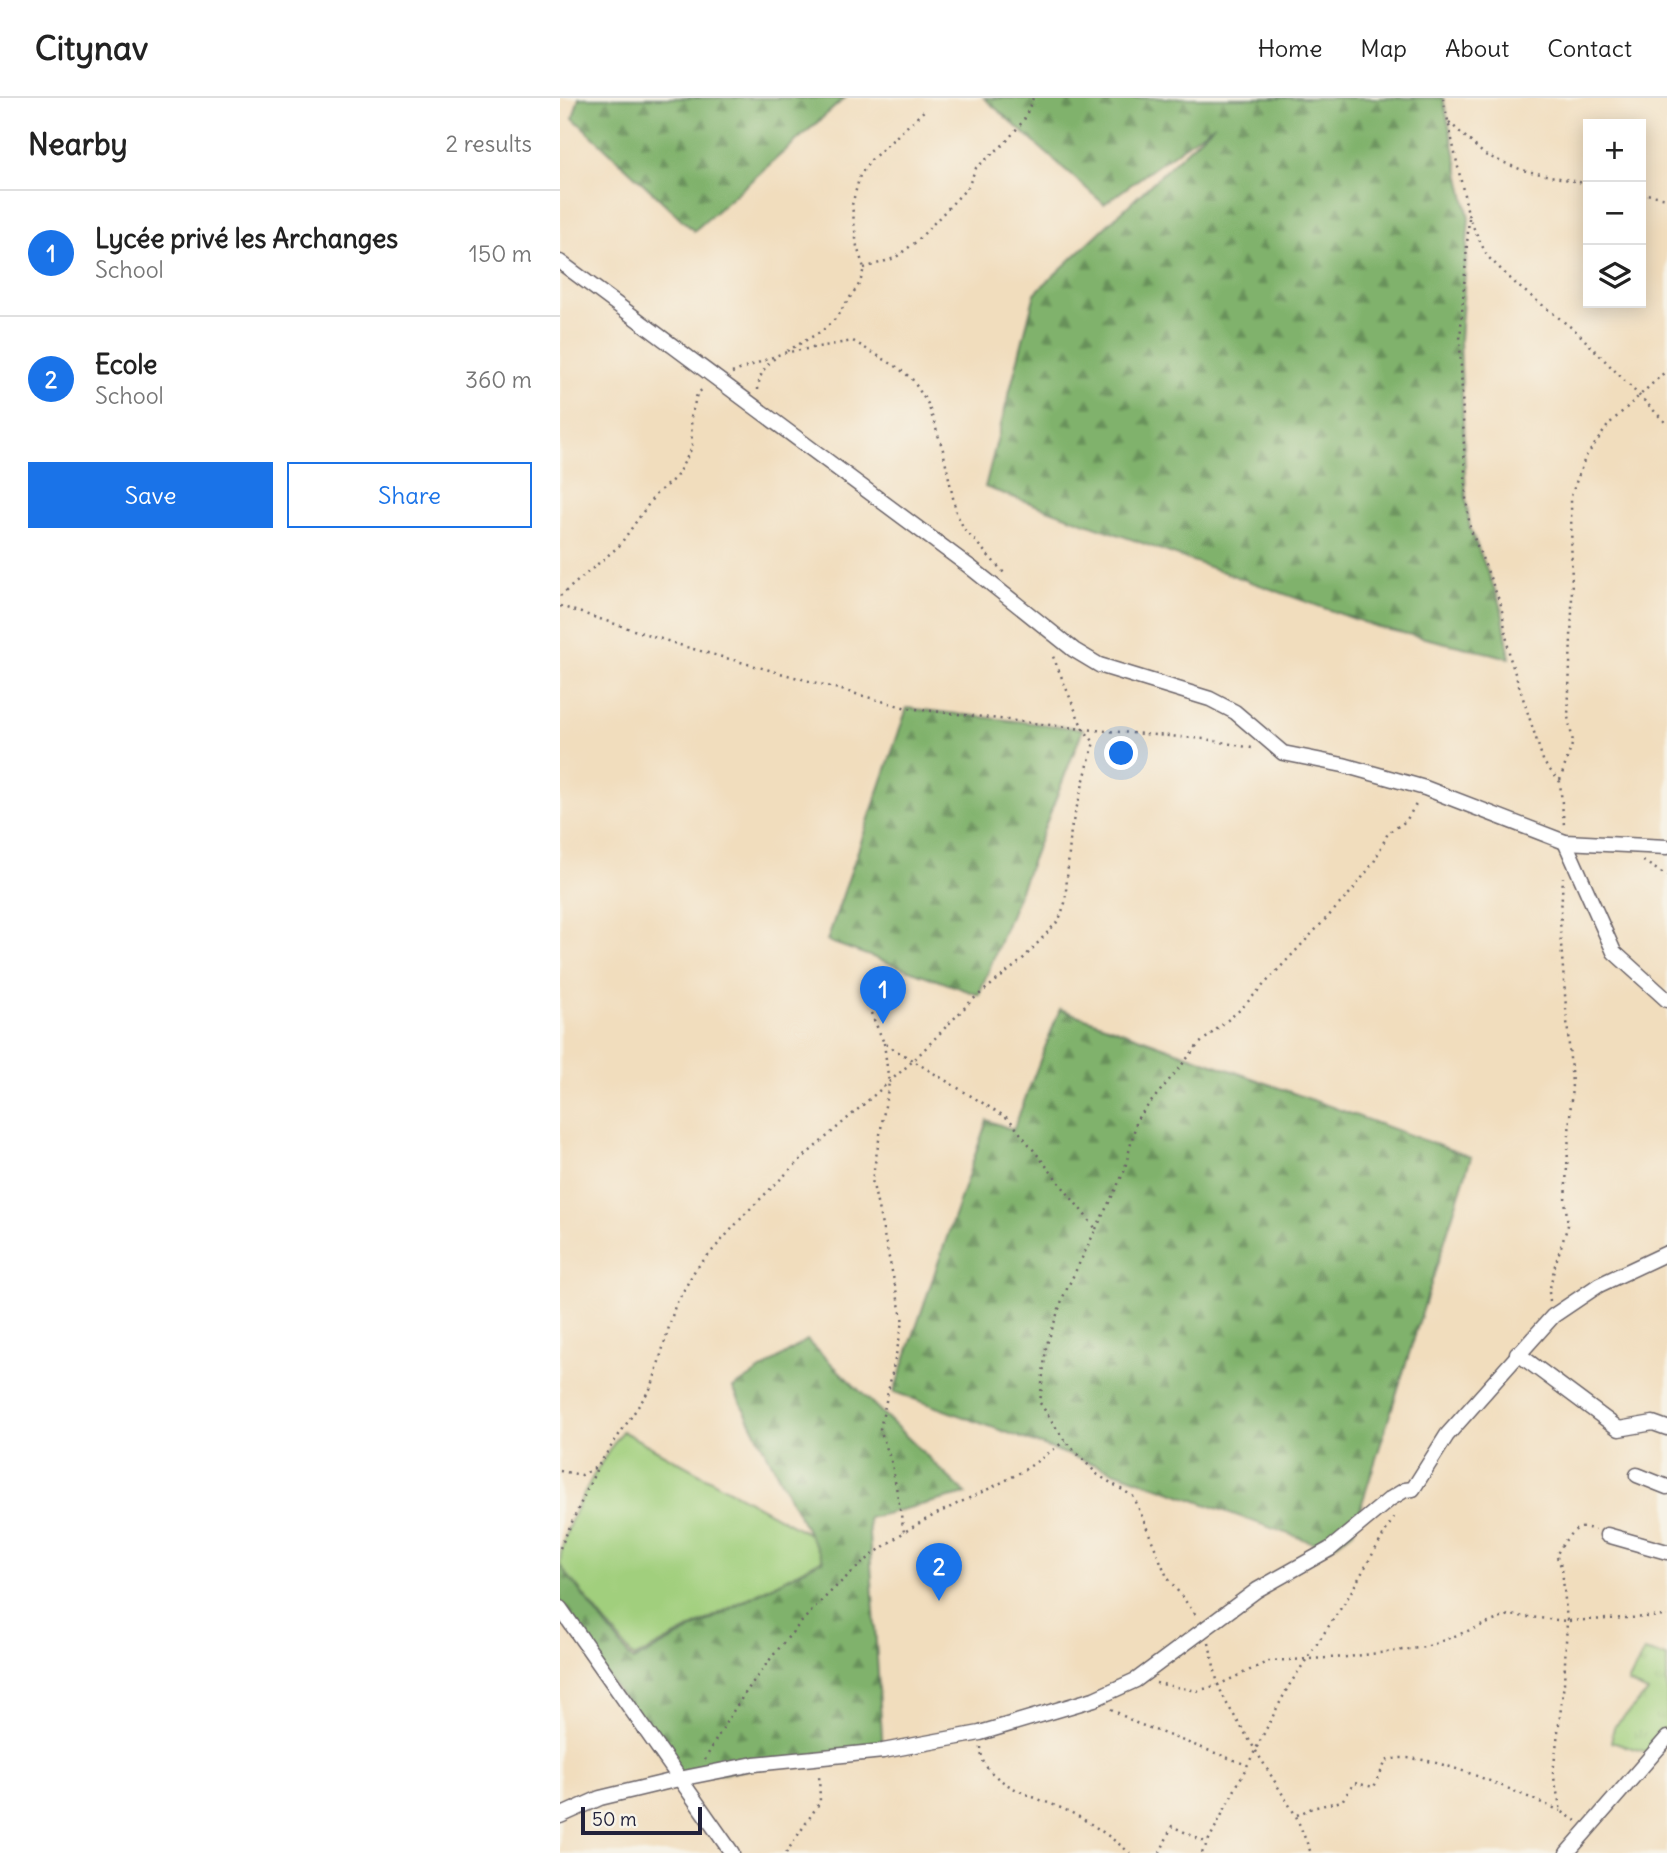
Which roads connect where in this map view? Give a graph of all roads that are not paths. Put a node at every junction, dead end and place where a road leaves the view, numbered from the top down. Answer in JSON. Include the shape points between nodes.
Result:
{"nodes":[{"id":1,"x":560,"y":262,"type":"edge"},
{"id":2,"x":1566,"y":842,"type":"junction"},
{"id":3,"x":1667,"y":847,"type":"edge"},
{"id":4,"x":1667,"y":1000,"type":"edge"},
{"id":5,"x":1667,"y":1253,"type":"edge"},
{"id":6,"x":1517,"y":1353,"type":"junction"},
{"id":7,"x":1667,"y":1428,"type":"edge"},
{"id":8,"x":1637,"y":1475,"type":"dead end"},
{"id":9,"x":1667,"y":1487,"type":"edge"},
{"id":10,"x":1608,"y":1535,"type":"road end"},
{"id":11,"x":1667,"y":1552,"type":"edge"},
{"id":12,"x":560,"y":1608,"type":"edge"},
{"id":13,"x":1667,"y":1738,"type":"edge"},
{"id":14,"x":679,"y":1779,"type":"junction"},
{"id":15,"x":560,"y":1816,"type":"edge"},
{"id":16,"x":732,"y":1853,"type":"edge"},
{"id":17,"x":1567,"y":1853,"type":"edge"}],
"edges":[{"from":1,"to":2,"type":"street","via":[[1074,650],[1099,664],[1210,699],[1236,712],[1283,753],[1425,788]]},
{"from":2,"to":3,"type":"street"},
{"from":2,"to":4,"type":"street","via":[[1614,952]]},
{"from":5,"to":6,"type":"street","via":[[1611,1279],[1553,1316]]},
{"from":6,"to":7,"type":"street","via":[[1619,1429],[1653,1423]]},
{"from":6,"to":14,"type":"street","via":[[1447,1436],[1413,1489],[1390,1499],[1330,1549],[1257,1590],[1136,1680],[1094,1699],[980,1733]]},
{"from":8,"to":9,"type":"street"},
{"from":10,"to":11,"type":"street"},
{"from":12,"to":14,"type":"street"},
{"from":13,"to":17,"type":"street"},
{"from":14,"to":15,"type":"street","via":[[600,1798]]},
{"from":14,"to":16,"type":"street"}]}
